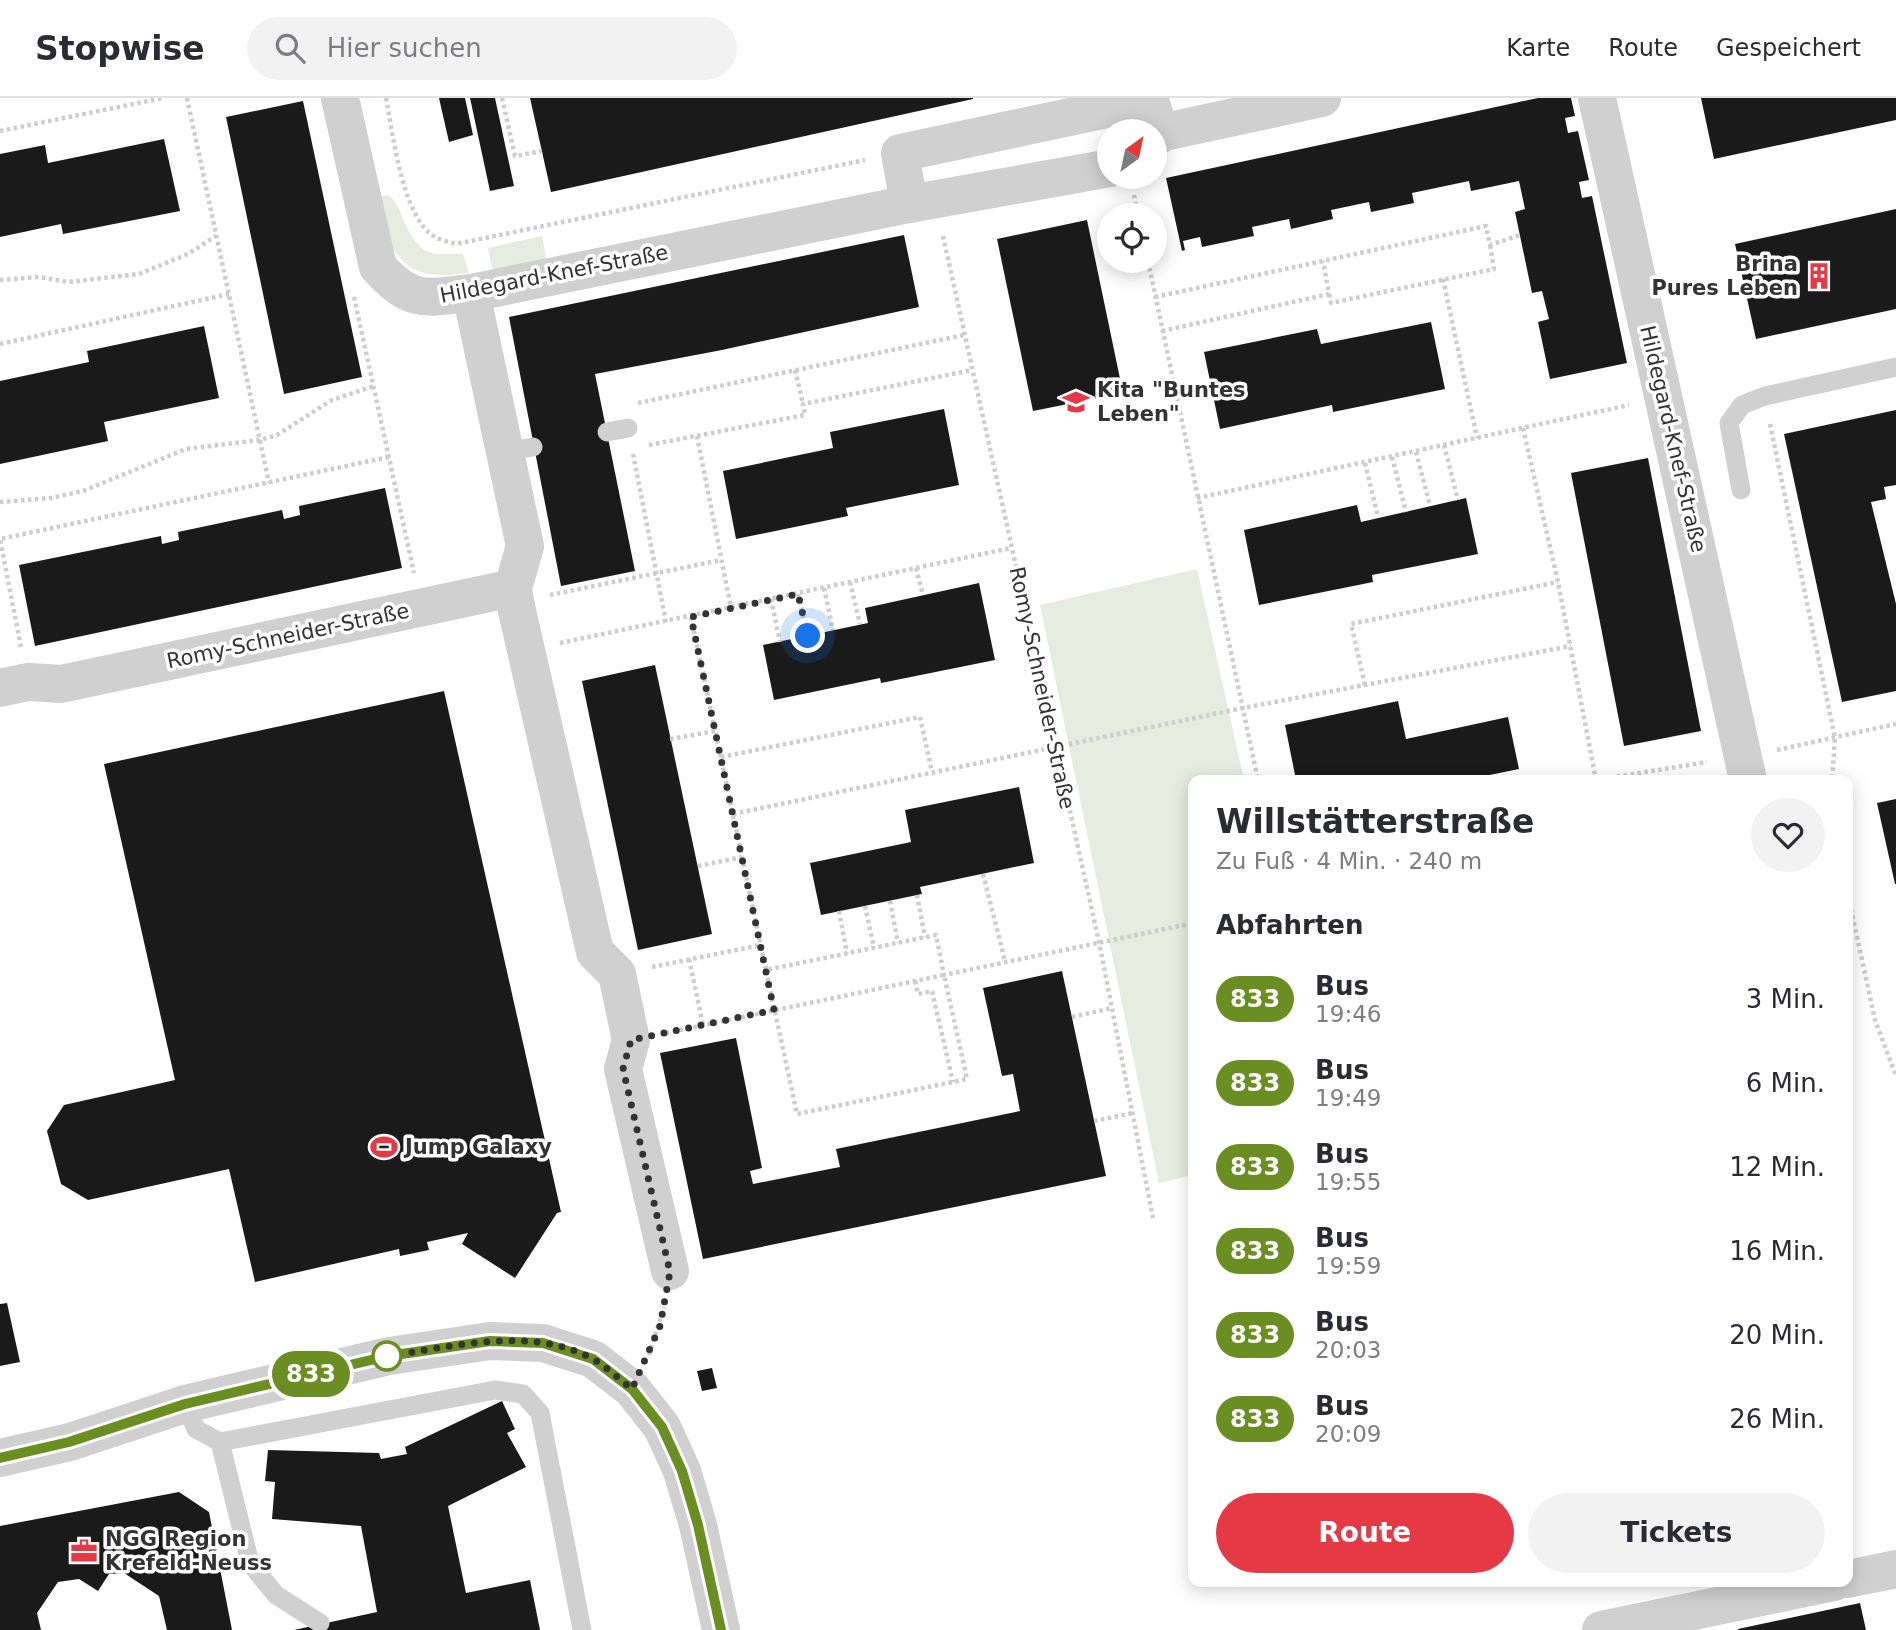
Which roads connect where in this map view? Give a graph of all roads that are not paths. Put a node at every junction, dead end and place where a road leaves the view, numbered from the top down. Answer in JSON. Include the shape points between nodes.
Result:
{"nodes":[{"id":1,"x":340,"y":98,"type":"edge"},
{"id":2,"x":1322,"y":98,"type":"edge"},
{"id":3,"x":1597,"y":98,"type":"edge"},
{"id":4,"x":1154,"y":119,"type":"edge"},
{"id":5,"x":1167,"y":133,"type":"edge"},
{"id":6,"x":1097,"y":170,"type":"edge"},
{"id":7,"x":936,"y":199,"type":"junction"},
{"id":8,"x":471,"y":293,"type":"junction"},
{"id":9,"x":1896,"y":367,"type":"edge"},
{"id":10,"x":628,"y":428,"type":"road end"},
{"id":11,"x":607,"y":432,"type":"dead end"},
{"id":12,"x":1741,"y":490,"type":"dead end"},
{"id":13,"x":514,"y":595,"type":"junction"},
{"id":14,"x":14,"y":685,"type":"edge"},
{"id":15,"x":1745,"y":769,"type":"edge"},
{"id":16,"x":670,"y":1272,"type":"road end"},
{"id":17,"x":185,"y":1404,"type":"junction"},
{"id":18,"x":220,"y":1442,"type":"junction"},
{"id":19,"x":0,"y":1458,"type":"edge"},
{"id":20,"x":1896,"y":1569,"type":"edge"},
{"id":21,"x":1853,"y":1578,"type":"edge"},
{"id":22,"x":1810,"y":1587,"type":"edge"},
{"id":23,"x":320,"y":1623,"type":"dead end"},
{"id":24,"x":582,"y":1630,"type":"edge"},
{"id":25,"x":721,"y":1630,"type":"edge"},
{"id":26,"x":1601,"y":1630,"type":"edge"}],
"edges":[{"from":1,"to":8,"type":"street","name":"Hildegard-Knef-Straße","via":[[378,267],[397,288],[423,298]]},
{"from":2,"to":5,"type":"street"},
{"from":3,"to":15,"type":"street","name":"Hildegard-Knef-Straße"},
{"from":4,"to":7,"type":"street","via":[[1150,100],[900,153]]},
{"from":6,"to":7,"type":"street","name":"Hildegard-Knef-Straße"},
{"from":7,"to":8,"type":"street","name":"Hildegard-Knef-Straße"},
{"from":8,"to":13,"type":"street","via":[[519,450],[525,546]]},
{"from":9,"to":12,"type":"lane","via":[[1742,405],[1729,423]]},
{"from":10,"to":11,"type":"lane"},
{"from":13,"to":14,"type":"street","name":"Romy-Schneider-Straße","via":[[421,608],[61,684]]},
{"from":13,"to":16,"type":"street","via":[[595,952],[617,974],[631,1040],[623,1069]]},
{"from":17,"to":18,"type":"lane","via":[[196,1429]]},
{"from":17,"to":19,"type":"street","via":[[69,1442]]},
{"from":17,"to":25,"type":"street","via":[[388,1356],[490,1341],[543,1343],[593,1359],[632,1389],[662,1427],[682,1471],[698,1525]]},
{"from":18,"to":23,"type":"lane","via":[[250,1563],[276,1595]]},
{"from":18,"to":24,"type":"lane","via":[[495,1390],[523,1394],[540,1413]]},
{"from":20,"to":21,"type":"street"},
{"from":22,"to":26,"type":"street"}]}
